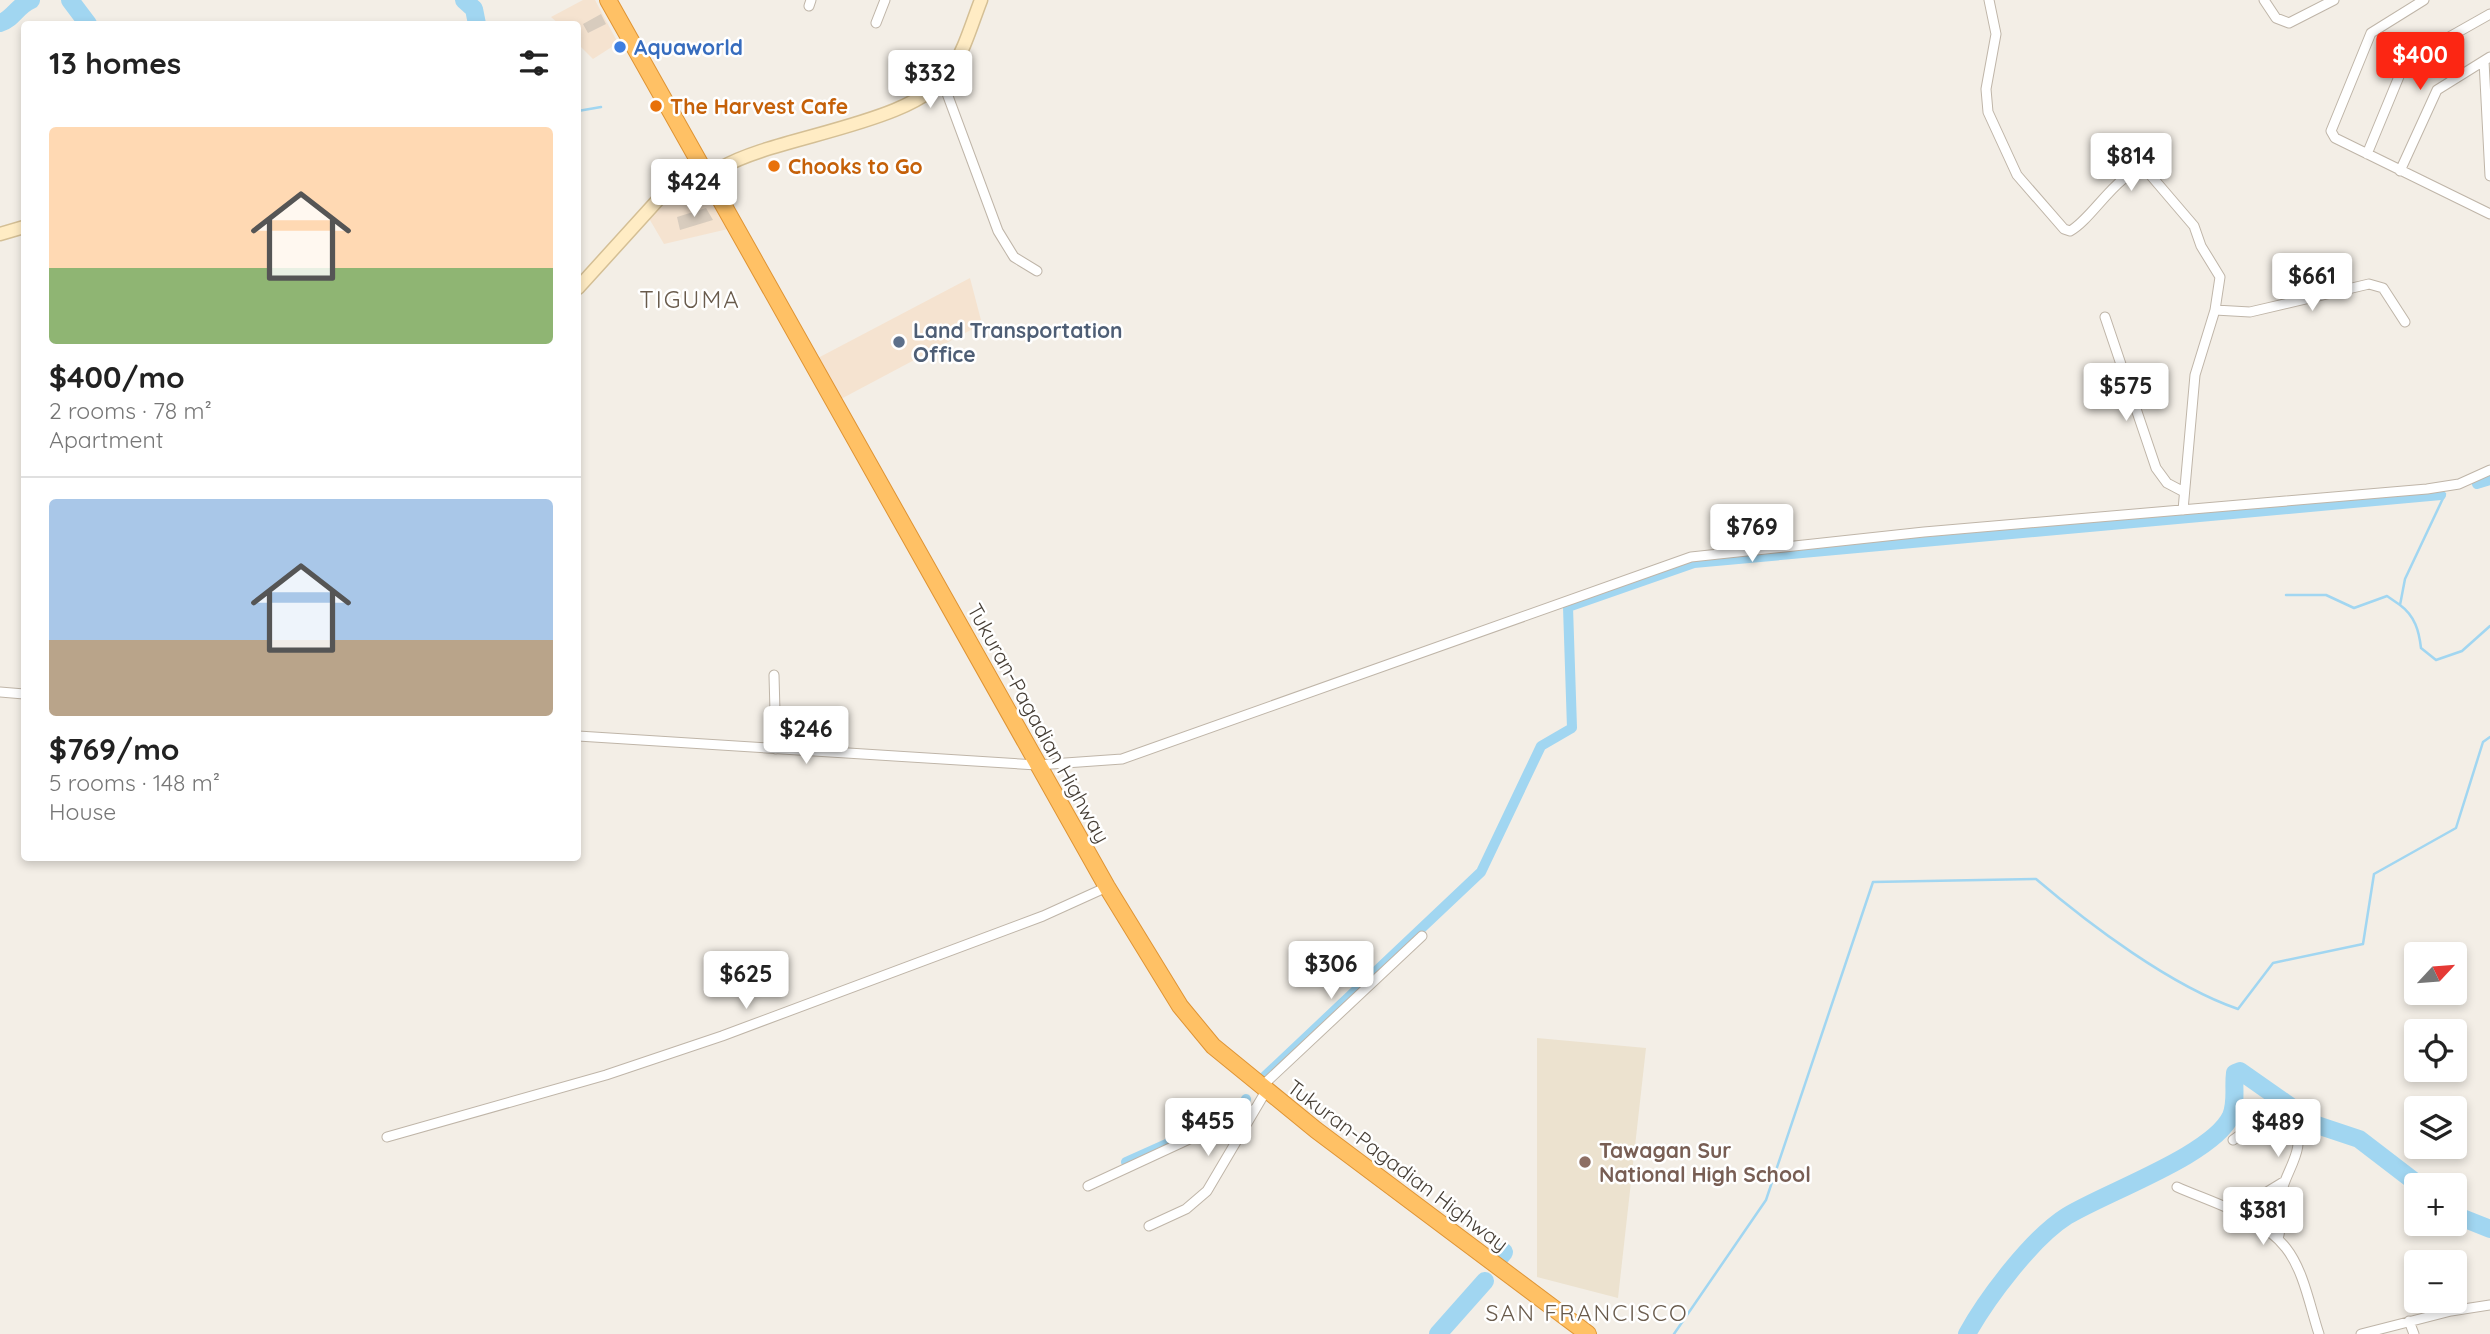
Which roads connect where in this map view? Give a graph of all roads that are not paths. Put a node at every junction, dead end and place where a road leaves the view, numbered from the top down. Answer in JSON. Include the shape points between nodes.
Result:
{"nodes":[{"id":1,"x":608,"y":0,"type":"edge"},
{"id":2,"x":885,"y":0,"type":"edge"},
{"id":3,"x":981,"y":0,"type":"edge"},
{"id":4,"x":1989,"y":0,"type":"edge"},
{"id":5,"x":2264,"y":0,"type":"edge"},
{"id":6,"x":2334,"y":0,"type":"edge"},
{"id":7,"x":2424,"y":0,"type":"edge"},
{"id":8,"x":2490,"y":14,"type":"edge"},
{"id":9,"x":876,"y":23,"type":"dead end"},
{"id":10,"x":2487,"y":59,"type":"edge"},
{"id":11,"x":942,"y":80,"type":"junction"},
{"id":12,"x":2367,"y":154,"type":"junction"},
{"id":13,"x":2400,"y":171,"type":"junction"},
{"id":14,"x":704,"y":173,"type":"junction"},
{"id":15,"x":2490,"y":176,"type":"edge"},
{"id":16,"x":2490,"y":214,"type":"edge"},
{"id":17,"x":21,"y":228,"type":"edge"},
{"id":18,"x":0,"y":234,"type":"edge"},
{"id":19,"x":1037,"y":271,"type":"dead end"},
{"id":20,"x":581,"y":285,"type":"edge"},
{"id":21,"x":2215,"y":310,"type":"junction"},
{"id":22,"x":2105,"y":317,"type":"dead end"},
{"id":23,"x":2405,"y":322,"type":"dead end"},
{"id":24,"x":2490,"y":470,"type":"edge"},
{"id":25,"x":2184,"y":492,"type":"junction"},
{"id":26,"x":2183,"y":509,"type":"junction"},
{"id":27,"x":774,"y":675,"type":"dead end"},
{"id":28,"x":0,"y":692,"type":"edge"},
{"id":29,"x":21,"y":694,"type":"edge"},
{"id":30,"x":581,"y":736,"type":"edge"},
{"id":31,"x":776,"y":749,"type":"junction"},
{"id":32,"x":1037,"y":765,"type":"junction"},
{"id":33,"x":1107,"y":887,"type":"junction"},
{"id":34,"x":1422,"y":936,"type":"dead end"},
{"id":35,"x":1263,"y":1089,"type":"junction"},
{"id":36,"x":1252,"y":1110,"type":"junction"},
{"id":37,"x":387,"y":1137,"type":"dead end"},
{"id":38,"x":2233,"y":1140,"type":"dead end"},
{"id":39,"x":2285,"y":1181,"type":"junction"},
{"id":40,"x":1088,"y":1186,"type":"dead end"},
{"id":41,"x":2177,"y":1187,"type":"dead end"},
{"id":42,"x":2234,"y":1212,"type":"junction"},
{"id":43,"x":1149,"y":1226,"type":"dead end"},
{"id":44,"x":2278,"y":1239,"type":"junction"},
{"id":45,"x":2490,"y":1306,"type":"edge"},
{"id":46,"x":2409,"y":1321,"type":"junction"},
{"id":47,"x":1588,"y":1334,"type":"edge"},
{"id":48,"x":2319,"y":1334,"type":"edge"},
{"id":49,"x":2361,"y":1334,"type":"edge"},
{"id":50,"x":2414,"y":1334,"type":"edge"}],
"edges":[{"from":1,"to":14,"type":"highway","name":"Tukuran-Pagadian Highway"},
{"from":2,"to":9,"type":"street"},
{"from":3,"to":11,"type":"street","via":[[951,71]]},
{"from":4,"to":21,"type":"street","via":[[1996,34],[1986,104],[2017,176],[2070,231],[2132,173],[2142,170],[2155,176],[2194,226],[2220,277]]},
{"from":5,"to":6,"type":"street","via":[[2276,18],[2289,23]]},
{"from":7,"to":12,"type":"street","via":[[2371,33],[2332,126],[2335,138]]},
{"from":8,"to":12,"type":"street","via":[[2405,62]]},
{"from":10,"to":13,"type":"street","via":[[2437,90]]},
{"from":10,"to":15,"type":"street"},
{"from":11,"to":14,"type":"street","via":[[883,114]]},
{"from":11,"to":19,"type":"street","via":[[998,231],[1014,257]]},
{"from":12,"to":13,"type":"street"},
{"from":13,"to":16,"type":"street"},
{"from":14,"to":20,"type":"street","via":[[665,192]]},
{"from":14,"to":32,"type":"highway","name":"Tukuran-Pagadian Highway"},
{"from":17,"to":18,"type":"street"},
{"from":21,"to":23,"type":"street","via":[[2250,312],[2369,284],[2383,288]]},
{"from":21,"to":25,"type":"street","via":[[2197,362]]},
{"from":22,"to":25,"type":"street","via":[[2156,468],[2166,483]]},
{"from":24,"to":26,"type":"street","via":[[2459,484],[2427,489]]},
{"from":25,"to":26,"type":"street"},
{"from":26,"to":32,"type":"street","via":[[1691,557],[1146,753],[1088,764]]},
{"from":27,"to":31,"type":"street"},
{"from":28,"to":29,"type":"street"},
{"from":30,"to":31,"type":"street"},
{"from":31,"to":32,"type":"street"},
{"from":32,"to":33,"type":"highway","name":"Tukuran-Pagadian Highway"},
{"from":33,"to":35,"type":"highway","name":"Tukuran-Pagadian Highway","via":[[1180,1006],[1213,1046]]},
{"from":33,"to":37,"type":"street","via":[[722,1036],[606,1075]]},
{"from":34,"to":35,"type":"street"},
{"from":35,"to":36,"type":"street"},
{"from":35,"to":47,"type":"highway","name":"Tukuran-Pagadian Highway"},
{"from":36,"to":40,"type":"street"},
{"from":36,"to":43,"type":"street","via":[[1208,1191],[1186,1209]]},
{"from":38,"to":39,"type":"street","via":[[2268,1113],[2279,1110],[2286,1115],[2299,1144]]},
{"from":39,"to":42,"type":"street"},
{"from":39,"to":44,"type":"street"},
{"from":41,"to":42,"type":"street"},
{"from":42,"to":44,"type":"street"},
{"from":44,"to":48,"type":"street","via":[[2295,1262]]},
{"from":45,"to":46,"type":"street"},
{"from":46,"to":49,"type":"street"},
{"from":46,"to":50,"type":"street"}]}
